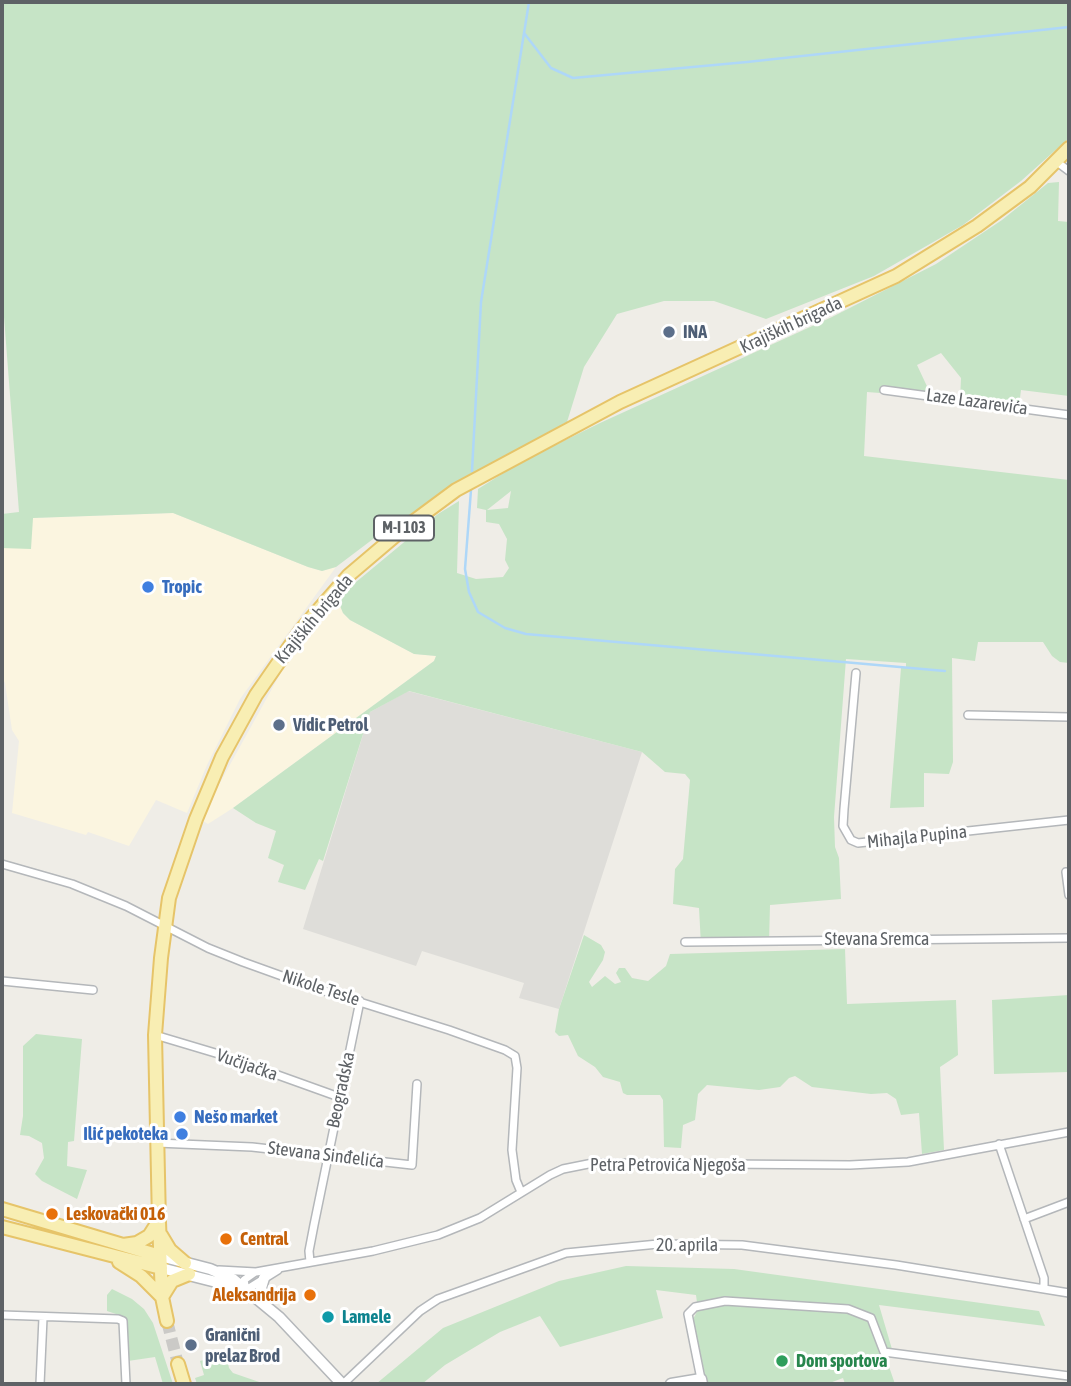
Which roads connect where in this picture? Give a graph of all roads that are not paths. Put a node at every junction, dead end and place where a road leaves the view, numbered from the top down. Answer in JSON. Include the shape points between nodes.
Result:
{"nodes":[{"id":1,"x":1069,"y":149,"type":"edge"},
{"id":2,"x":1057,"y":162,"type":"junction"},
{"id":3,"x":1069,"y":171,"type":"edge"},
{"id":4,"x":884,"y":390,"type":"dead end"},
{"id":5,"x":1069,"y":415,"type":"edge"},
{"id":6,"x":856,"y":673,"type":"dead end"},
{"id":7,"x":968,"y":715,"type":"dead end"},
{"id":8,"x":1069,"y":717,"type":"edge"},
{"id":9,"x":1069,"y":820,"type":"edge"},
{"id":10,"x":2,"y":864,"type":"edge"},
{"id":11,"x":1066,"y":872,"type":"dead end"},
{"id":12,"x":1069,"y":895,"type":"edge"},
{"id":13,"x":165,"y":927,"type":"junction"},
{"id":14,"x":1069,"y":938,"type":"edge"},
{"id":15,"x":685,"y":942,"type":"dead end"},
{"id":16,"x":2,"y":981,"type":"edge"},
{"id":17,"x":93,"y":990,"type":"dead end"},
{"id":18,"x":360,"y":1001,"type":"junction"},
{"id":19,"x":155,"y":1035,"type":"junction"},
{"id":20,"x":417,"y":1084,"type":"dead end"},
{"id":21,"x":339,"y":1097,"type":"junction"},
{"id":22,"x":1069,"y":1132,"type":"edge"},
{"id":23,"x":157,"y":1143,"type":"junction"},
{"id":24,"x":999,"y":1144,"type":"junction"},
{"id":25,"x":327,"y":1155,"type":"junction"},
{"id":26,"x":521,"y":1192,"type":"junction"},
{"id":27,"x":1069,"y":1202,"type":"edge"},
{"id":28,"x":2,"y":1209,"type":"edge"},
{"id":29,"x":1024,"y":1219,"type":"junction"},
{"id":30,"x":159,"y":1222,"type":"junction"},
{"id":31,"x":2,"y":1227,"type":"edge"},
{"id":32,"x":122,"y":1246,"type":"junction"},
{"id":33,"x":95,"y":1250,"type":"junction"},
{"id":34,"x":160,"y":1262,"type":"junction"},
{"id":35,"x":310,"y":1262,"type":"junction"},
{"id":36,"x":187,"y":1268,"type":"junction"},
{"id":37,"x":210,"y":1269,"type":"junction"},
{"id":38,"x":260,"y":1275,"type":"junction"},
{"id":39,"x":1044,"y":1289,"type":"junction"},
{"id":40,"x":246,"y":1290,"type":"junction"},
{"id":41,"x":1069,"y":1293,"type":"edge"},
{"id":42,"x":162,"y":1297,"type":"junction"},
{"id":43,"x":265,"y":1304,"type":"junction"},
{"id":44,"x":2,"y":1315,"type":"edge"},
{"id":45,"x":43,"y":1318,"type":"junction"},
{"id":46,"x":167,"y":1321,"type":"tunnel mouth"},
{"id":47,"x":178,"y":1364,"type":"tunnel mouth"},
{"id":48,"x":1069,"y":1376,"type":"edge"},
{"id":49,"x":702,"y":1382,"type":"edge"},
{"id":50,"x":40,"y":1384,"type":"edge"},
{"id":51,"x":126,"y":1384,"type":"edge"},
{"id":52,"x":184,"y":1384,"type":"edge"},
{"id":53,"x":343,"y":1384,"type":"edge"},
{"id":54,"x":671,"y":1384,"type":"edge"}],
"edges":[{"from":1,"to":2,"type":"main road","name":"Krajiških brigada","number":"M-I 103"},
{"from":2,"to":3,"type":"street"},
{"from":2,"to":13,"type":"main road","name":"Krajiških brigada","number":"M-I 103","via":[[976,226],[896,276],[578,424],[456,490],[376,551],[311,617],[247,710],[200,806],[175,877]]},
{"from":4,"to":5,"type":"street","name":"Laze Lazarevića"},
{"from":6,"to":9,"type":"street","name":"Mihajla Pupina","via":[[843,826],[851,840],[858,843]]},
{"from":7,"to":8,"type":"street"},
{"from":10,"to":13,"type":"street","name":"Nikole Tesle","via":[[72,884]]},
{"from":11,"to":12,"type":"street"},
{"from":13,"to":18,"type":"street","name":"Nikole Tesle","via":[[243,962]]},
{"from":13,"to":19,"type":"main road","name":"Krajiških brigada","number":"M-I 103"},
{"from":14,"to":15,"type":"street","name":"Stevana Sremca"},
{"from":16,"to":17,"type":"street"},
{"from":18,"to":21,"type":"street","name":"Beogradska"},
{"from":18,"to":26,"type":"street","name":"Nikole Tesle","via":[[495,1045],[515,1056],[512,1150]]},
{"from":19,"to":21,"type":"street","name":"Vučijačka"},
{"from":19,"to":23,"type":"main road","name":"Krajiških brigada","number":"M-I 103"},
{"from":20,"to":25,"type":"street","name":"Stevana Sinđelića","via":[[412,1166]]},
{"from":21,"to":25,"type":"street","name":"Beogradska"},
{"from":22,"to":24,"type":"street","name":"Petra Petrovića Njegoša"},
{"from":23,"to":25,"type":"street","name":"Stevana Sinđelića"},
{"from":23,"to":30,"type":"main road","name":"Krajiških brigada","number":"M-I 103"},
{"from":24,"to":26,"type":"street","name":"Petra Petrovića Njegoša","via":[[908,1162],[850,1165],[593,1163],[563,1169]]},
{"from":24,"to":29,"type":"street"},
{"from":25,"to":35,"type":"street","name":"Beogradska"},
{"from":26,"to":35,"type":"street","name":"Petra Petrovića Njegoša","via":[[480,1218],[438,1235]]},
{"from":27,"to":29,"type":"street"},
{"from":28,"to":32,"type":"main road"},
{"from":29,"to":39,"type":"street"},
{"from":30,"to":32,"type":"main road","via":[[149,1236]]},
{"from":30,"to":34,"type":"main road","name":"Krajiških brigada","number":"M-I 103"},
{"from":30,"to":36,"type":"main road","via":[[165,1243]]},
{"from":31,"to":33,"type":"main road"},
{"from":32,"to":34,"type":"main road"},
{"from":33,"to":34,"type":"main road"},
{"from":33,"to":42,"type":"main road","via":[[128,1267]]},
{"from":34,"to":36,"type":"street"},
{"from":34,"to":42,"type":"main road","number":"M-I 103"},
{"from":35,"to":38,"type":"street","name":"Petra Petrovića Njegoša"},
{"from":36,"to":37,"type":"street"},
{"from":36,"to":40,"type":"street"},
{"from":36,"to":42,"type":"main road"},
{"from":37,"to":38,"type":"street"},
{"from":37,"to":40,"type":"street"},
{"from":38,"to":40,"type":"street","name":"Petra Petrovića Njegoša"},
{"from":38,"to":43,"type":"street"},
{"from":39,"to":41,"type":"street","name":"20. aprila"},
{"from":39,"to":53,"type":"street","name":"20. aprila","via":[[731,1245],[658,1244],[566,1254],[438,1299]]},
{"from":40,"to":43,"type":"street"},
{"from":42,"to":46,"type":"main road","number":"M-I 103"},
{"from":43,"to":53,"type":"street"},
{"from":44,"to":45,"type":"street"},
{"from":45,"to":50,"type":"street"},
{"from":45,"to":51,"type":"street","via":[[122,1321]]},
{"from":47,"to":52,"type":"main road"},
{"from":48,"to":49,"type":"street","via":[[884,1352],[871,1318],[836,1307],[725,1301],[695,1307],[688,1314]]},
{"from":49,"to":54,"type":"street"}]}
